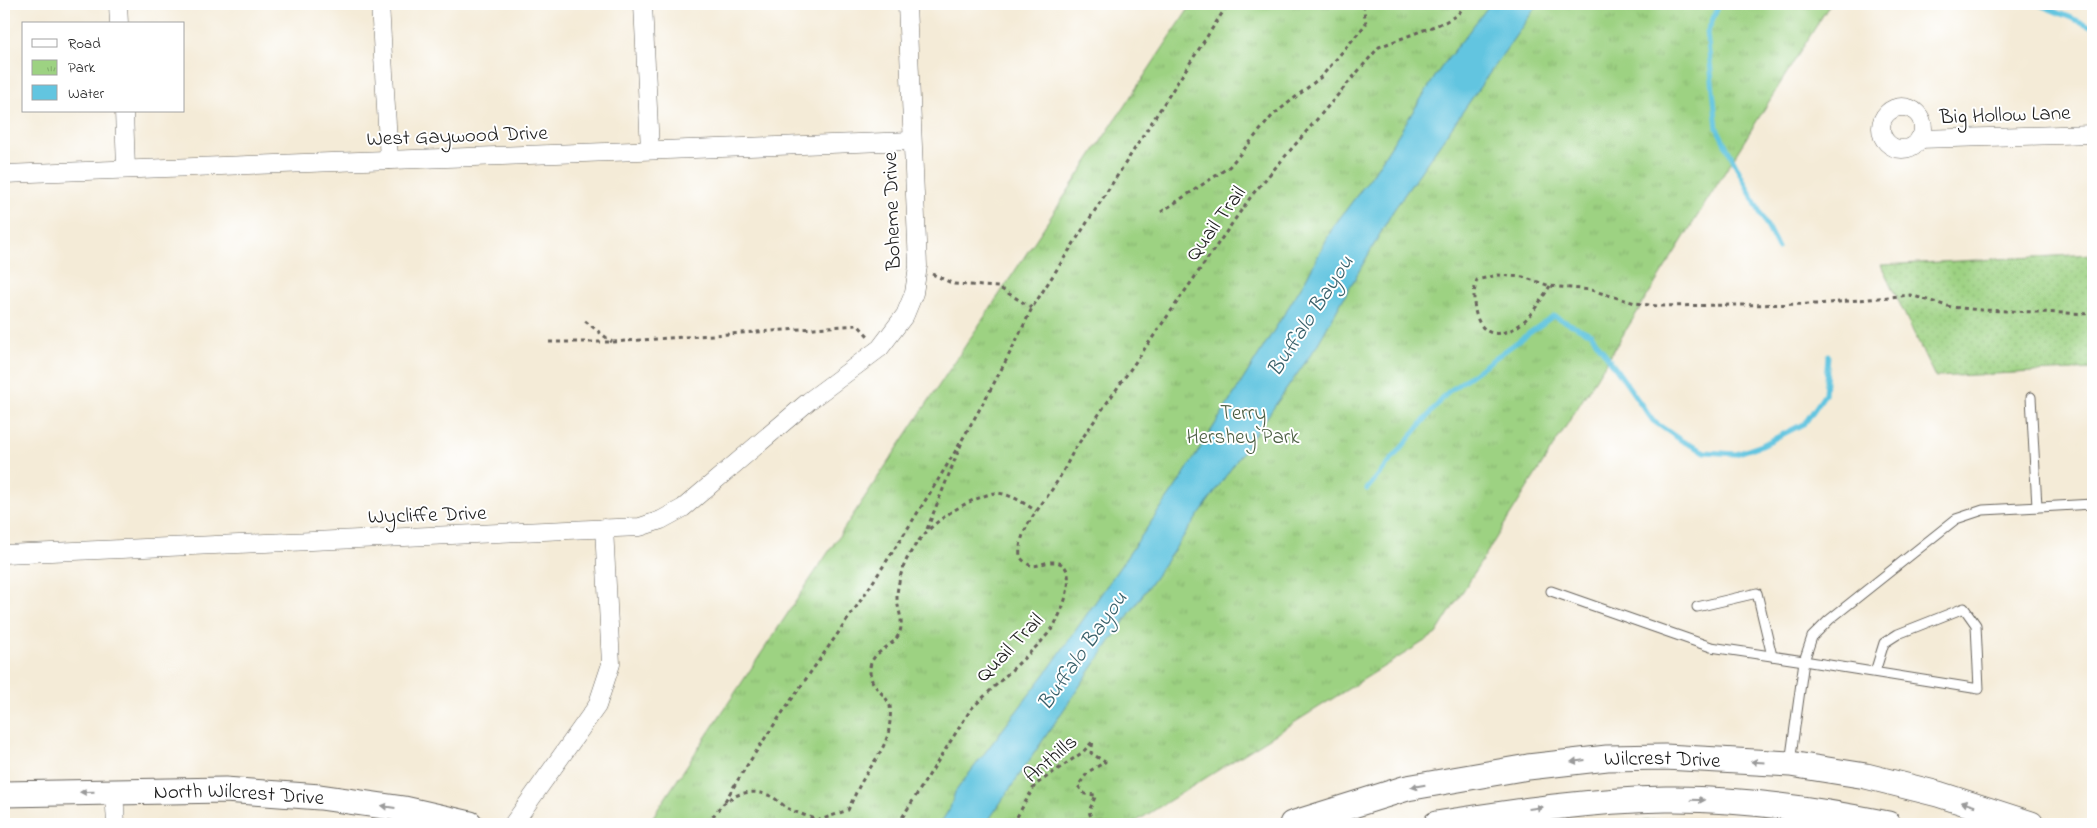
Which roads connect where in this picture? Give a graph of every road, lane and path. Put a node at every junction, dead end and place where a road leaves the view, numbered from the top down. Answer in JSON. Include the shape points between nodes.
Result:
{"nodes":[{"id":1,"x":118,"y":4,"type":"edge"},
{"id":2,"x":380,"y":4,"type":"edge"},
{"id":3,"x":643,"y":4,"type":"edge"},
{"id":4,"x":906,"y":4,"type":"edge"},
{"id":5,"x":1228,"y":4,"type":"edge"},
{"id":6,"x":1363,"y":4,"type":"edge"},
{"id":7,"x":1467,"y":4,"type":"edge"},
{"id":8,"x":119,"y":22,"type":"edge"},
{"id":9,"x":124,"y":112,"type":"edge"},
{"id":10,"x":2093,"y":134,"type":"edge"},
{"id":11,"x":1919,"y":139,"type":"dead end"},
{"id":12,"x":911,"y":141,"type":"junction"},
{"id":13,"x":650,"y":150,"type":"junction"},
{"id":14,"x":389,"y":160,"type":"junction"},
{"id":15,"x":126,"y":169,"type":"junction"},
{"id":16,"x":4,"y":174,"type":"edge"},
{"id":17,"x":1161,"y":212,"type":"dead end"},
{"id":18,"x":918,"y":266,"type":"junction"},
{"id":19,"x":1550,"y":286,"type":"junction"},
{"id":20,"x":1032,"y":308,"type":"junction"},
{"id":21,"x":2093,"y":314,"type":"edge"},
{"id":22,"x":585,"y":321,"type":"dead end"},
{"id":23,"x":549,"y":342,"type":"dead end"},
{"id":24,"x":612,"y":342,"type":"junction"},
{"id":25,"x":880,"y":348,"type":"junction"},
{"id":26,"x":2031,"y":397,"type":"dead end"},
{"id":27,"x":808,"y":401,"type":"joint"},
{"id":28,"x":965,"y":435,"type":"junction"},
{"id":29,"x":2093,"y":504,"type":"edge"},
{"id":30,"x":2037,"y":507,"type":"junction"},
{"id":31,"x":1036,"y":511,"type":"junction"},
{"id":32,"x":604,"y":528,"type":"junction"},
{"id":33,"x":926,"y":532,"type":"junction"},
{"id":34,"x":4,"y":554,"type":"edge"},
{"id":35,"x":1551,"y":591,"type":"dead end"},
{"id":36,"x":1698,"y":607,"type":"dead end"},
{"id":37,"x":1772,"y":656,"type":"junction"},
{"id":38,"x":1804,"y":661,"type":"junction"},
{"id":39,"x":1875,"y":672,"type":"junction"},
{"id":40,"x":1790,"y":764,"type":"junction"},
{"id":41,"x":114,"y":791,"type":"junction"},
{"id":42,"x":4,"y":794,"type":"edge"},
{"id":43,"x":725,"y":801,"type":"junction"},
{"id":44,"x":116,"y":824,"type":"edge"},
{"id":45,"x":470,"y":824,"type":"edge"},
{"id":46,"x":513,"y":824,"type":"edge"},
{"id":47,"x":709,"y":824,"type":"edge"},
{"id":48,"x":898,"y":824,"type":"edge"},
{"id":49,"x":1013,"y":824,"type":"edge"},
{"id":50,"x":1093,"y":824,"type":"edge"},
{"id":51,"x":1292,"y":824,"type":"edge"},
{"id":52,"x":1436,"y":824,"type":"edge"},
{"id":53,"x":1888,"y":824,"type":"edge"},
{"id":54,"x":2031,"y":824,"type":"edge"}],
"edges":[{"from":1,"to":8,"type":"street"},
{"from":2,"to":14,"type":"street"},
{"from":3,"to":13,"type":"street"},
{"from":4,"to":12,"type":"street","name":"Boheme Drive"},
{"from":5,"to":20,"type":"path"},
{"from":6,"to":17,"type":"path","via":[[1366,24],[1321,77],[1274,115],[1229,167]]},
{"from":7,"to":31,"type":"path","name":"Quail Trail","via":[[1445,22],[1379,47],[1252,196],[1074,450],[1052,491]]},
{"from":9,"to":15,"type":"street"},
{"from":10,"to":11,"type":"street","name":"Big Hollow Lane"},
{"from":12,"to":13,"type":"street","name":"West Gaywood Drive"},
{"from":12,"to":18,"type":"street","name":"Boheme Drive"},
{"from":13,"to":14,"type":"street","name":"West Gaywood Drive"},
{"from":14,"to":15,"type":"street","name":"West Gaywood Drive"},
{"from":15,"to":16,"type":"street","name":"West Gaywood Drive"},
{"from":18,"to":20,"type":"path","via":[[954,284],[998,287]]},
{"from":18,"to":25,"type":"street","name":"Boheme Drive","via":[[914,293],[905,315]]},
{"from":19,"to":19,"type":"path","via":[[1497,274],[1477,280],[1473,290],[1476,319],[1490,332],[1508,332],[1535,307]]},
{"from":19,"to":21,"type":"path","via":[[1590,290],[1658,306],[1818,304],[1910,294],[1951,307]]},
{"from":20,"to":28,"type":"path","via":[[1007,362]]},
{"from":22,"to":24,"type":"path"},
{"from":23,"to":24,"type":"path"},
{"from":24,"to":25,"type":"path","via":[[858,325]]},
{"from":25,"to":27,"type":"street","name":"Boheme Drive"},
{"from":26,"to":30,"type":"lane"},
{"from":27,"to":32,"type":"street","name":"Wycliffe Drive","via":[[683,508],[640,527]]},
{"from":28,"to":33,"type":"path"},
{"from":28,"to":43,"type":"path","via":[[868,589]]},
{"from":29,"to":30,"type":"lane"},
{"from":30,"to":38,"type":"lane","via":[[1983,510],[1956,519],[1828,620],[1812,637]]},
{"from":31,"to":33,"type":"path","via":[[1016,498],[996,493],[963,505]]},
{"from":31,"to":48,"type":"path","name":"Quail Trail","via":[[1021,540],[1020,556],[1030,565],[1055,562],[1068,572],[1069,580],[1059,616],[1041,642],[971,709]]},
{"from":32,"to":34,"type":"street","name":"Wycliffe Drive"},
{"from":32,"to":46,"type":"street","via":[[611,664],[597,706]]},
{"from":33,"to":43,"type":"path","via":[[906,560],[899,580],[896,598],[901,619],[899,633],[893,643],[876,652],[869,668],[871,682],[890,706],[889,730],[848,810],[820,820],[752,791]]},
{"from":35,"to":37,"type":"lane","via":[[1712,647]]},
{"from":36,"to":37,"type":"lane","via":[[1757,593]]},
{"from":37,"to":38,"type":"lane"},
{"from":38,"to":39,"type":"lane"},
{"from":38,"to":40,"type":"lane"},
{"from":39,"to":39,"type":"lane","via":[[1979,689],[1976,625],[1964,608],[1898,634],[1884,643]]},
{"from":40,"to":51,"type":"main road","name":"Wilcrest Drive","one_way":true,"via":[[1665,757],[1607,758],[1528,767],[1407,788]]},
{"from":54,"to":40,"type":"main road","name":"Wilcrest Drive","one_way":true,"via":[[1938,794],[1866,776]]},
{"from":41,"to":42,"type":"main road","name":"North Wilcrest Drive","one_way":true},
{"from":41,"to":44,"type":"street"},
{"from":45,"to":41,"type":"main road","name":"North Wilcrest Drive","one_way":true,"via":[[320,797],[225,790]]},
{"from":43,"to":47,"type":"path"},
{"from":49,"to":50,"type":"path","name":"Anthills","via":[[1035,785],[1084,752],[1094,741],[1090,754],[1105,762],[1088,772],[1078,786],[1085,794],[1096,795],[1089,812]]},
{"from":52,"to":53,"type":"main road","name":"Wilcrest Drive","one_way":true,"via":[[1533,808],[1666,799],[1740,802],[1826,811]]}]}
